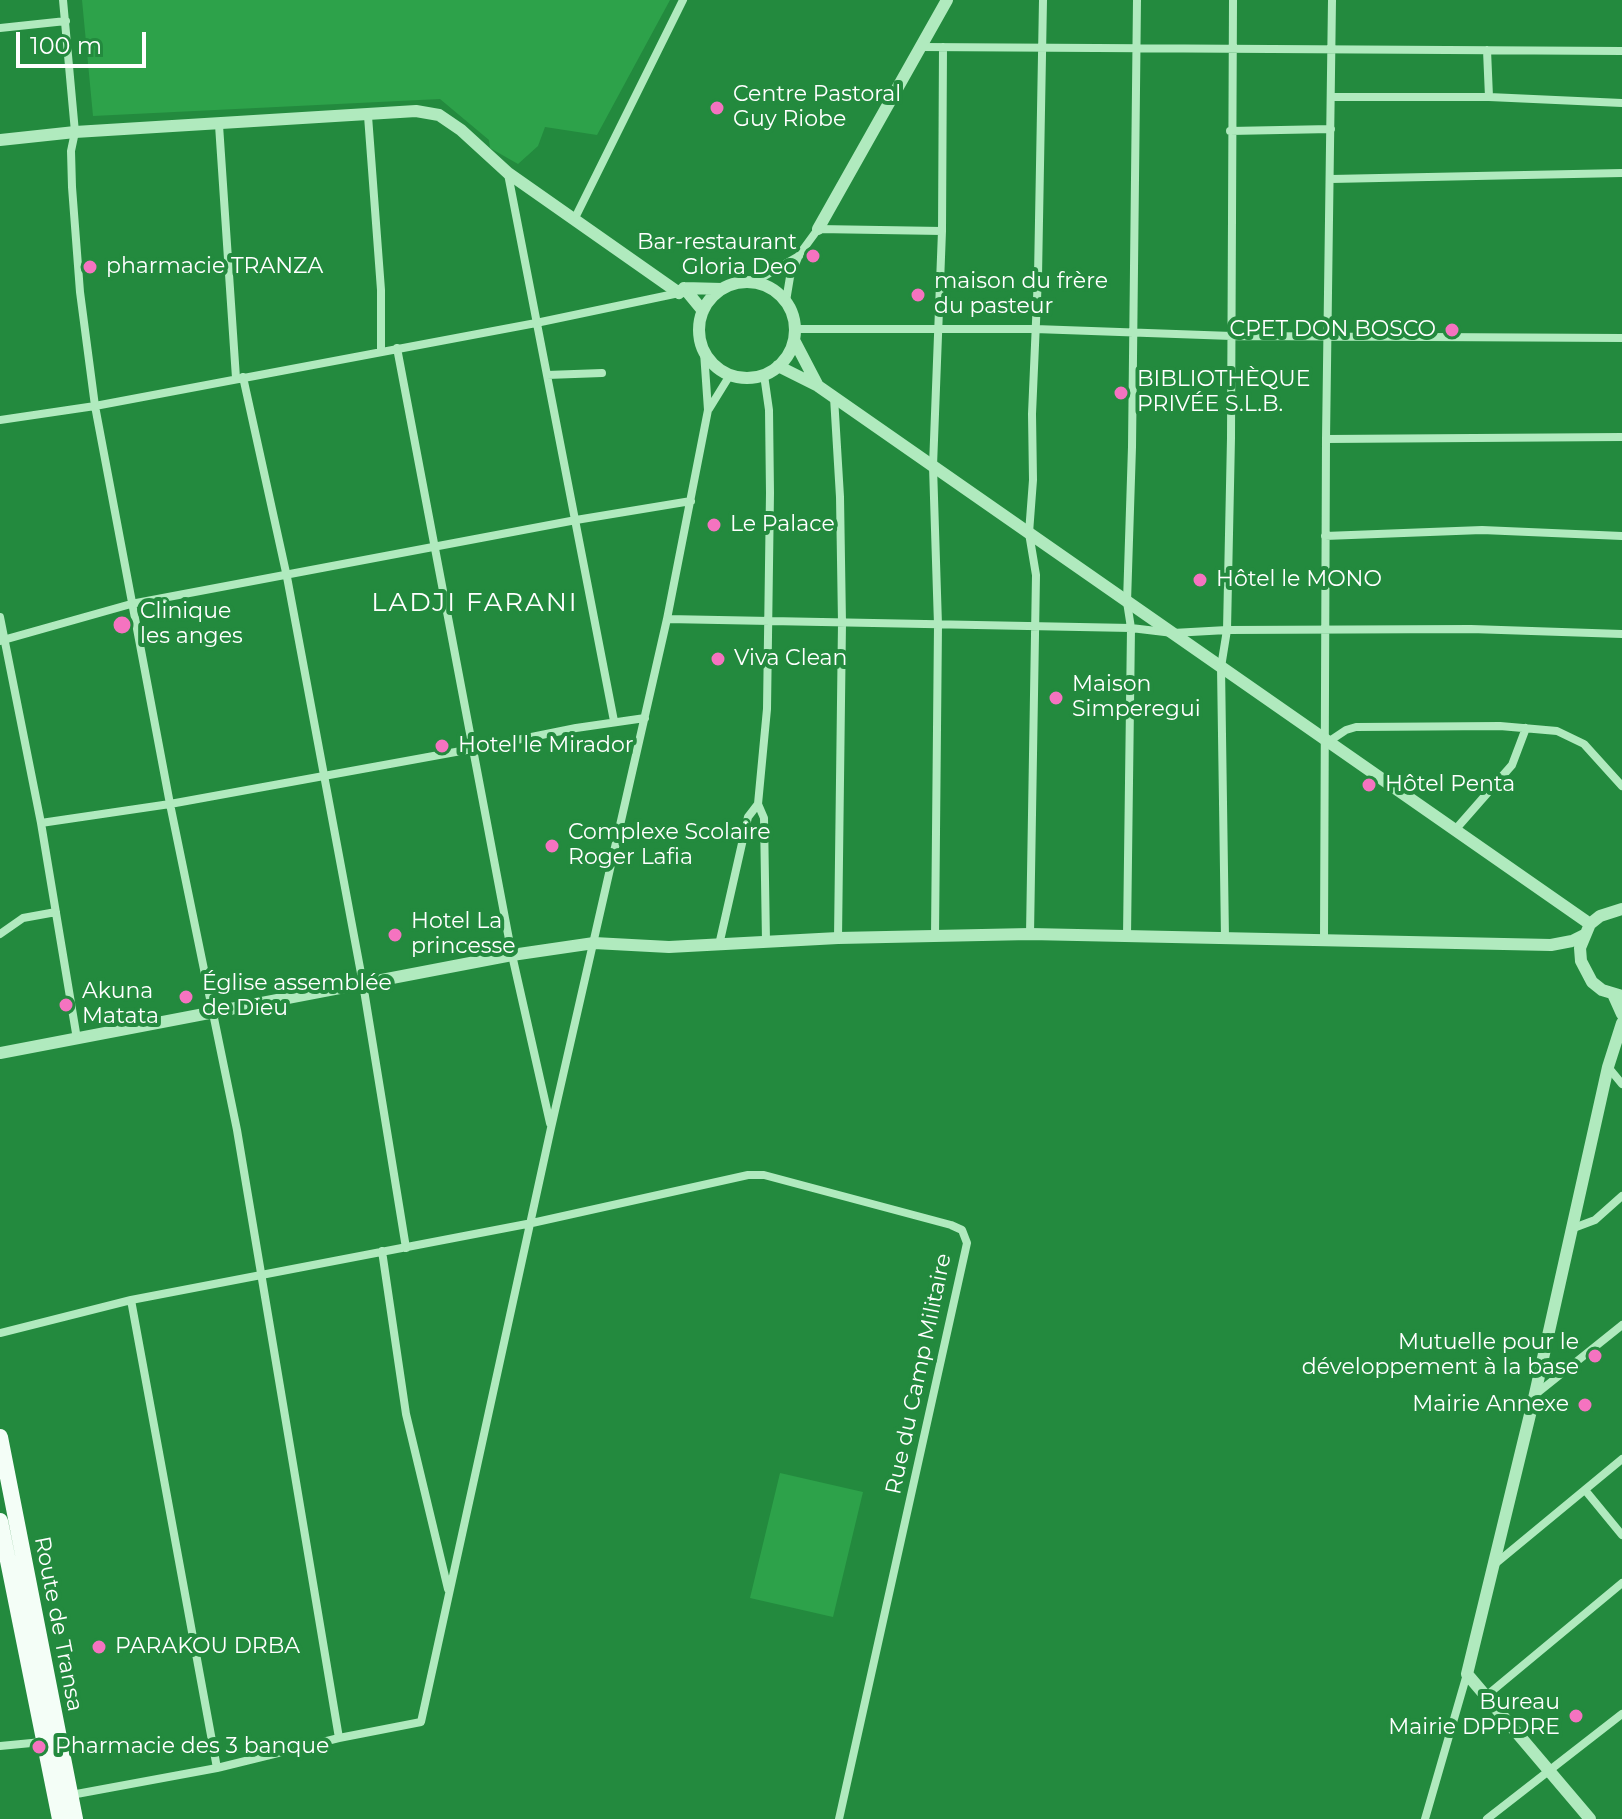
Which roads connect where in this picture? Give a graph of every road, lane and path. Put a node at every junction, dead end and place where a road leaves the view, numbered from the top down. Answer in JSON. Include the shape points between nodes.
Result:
{"nodes":[{"id":1,"x":63,"y":0,"type":"edge"},
{"id":2,"x":683,"y":0,"type":"edge"},
{"id":3,"x":947,"y":0,"type":"edge"},
{"id":4,"x":1043,"y":0,"type":"edge"},
{"id":5,"x":1137,"y":0,"type":"edge"},
{"id":6,"x":1233,"y":0,"type":"edge"},
{"id":7,"x":1332,"y":0,"type":"edge"},
{"id":8,"x":66,"y":21,"type":"junction"},
{"id":9,"x":0,"y":28,"type":"edge"},
{"id":10,"x":921,"y":47,"type":"junction"},
{"id":11,"x":943,"y":47,"type":"junction"},
{"id":12,"x":1042,"y":48,"type":"junction"},
{"id":13,"x":1137,"y":48,"type":"junction"},
{"id":14,"x":1232,"y":49,"type":"junction"},
{"id":15,"x":1332,"y":50,"type":"junction"},
{"id":16,"x":1487,"y":50,"type":"junction"},
{"id":17,"x":1622,"y":51,"type":"edge"},
{"id":18,"x":1331,"y":97,"type":"junction"},
{"id":19,"x":1489,"y":97,"type":"junction"},
{"id":20,"x":1622,"y":103,"type":"edge"},
{"id":21,"x":368,"y":116,"type":"junction"},
{"id":22,"x":219,"y":125,"type":"junction"},
{"id":23,"x":1331,"y":129,"type":"junction"},
{"id":24,"x":1230,"y":131,"type":"junction"},
{"id":25,"x":75,"y":132,"type":"junction"},
{"id":26,"x":0,"y":140,"type":"edge"},
{"id":27,"x":508,"y":173,"type":"junction"},
{"id":28,"x":1622,"y":173,"type":"edge"},
{"id":29,"x":1331,"y":179,"type":"junction"},
{"id":30,"x":574,"y":220,"type":"junction"},
{"id":31,"x":818,"y":229,"type":"junction"},
{"id":32,"x":942,"y":231,"type":"junction"},
{"id":33,"x":799,"y":255,"type":"junction"},
{"id":34,"x":754,"y":282,"type":"junction"},
{"id":35,"x":722,"y":289,"type":"junction"},
{"id":36,"x":682,"y":291,"type":"junction"},
{"id":37,"x":786,"y":301,"type":"junction"},
{"id":38,"x":703,"y":311,"type":"junction"},
{"id":39,"x":536,"y":323,"type":"junction"},
{"id":40,"x":1035,"y":329,"type":"junction"},
{"id":41,"x":938,"y":331,"type":"junction"},
{"id":42,"x":1132,"y":333,"type":"junction"},
{"id":43,"x":795,"y":335,"type":"junction"},
{"id":44,"x":1232,"y":336,"type":"junction"},
{"id":45,"x":1328,"y":336,"type":"junction"},
{"id":46,"x":1622,"y":338,"type":"edge"},
{"id":47,"x":397,"y":348,"type":"junction"},
{"id":48,"x":381,"y":352,"type":"junction"},
{"id":49,"x":704,"y":352,"type":"junction"},
{"id":50,"x":778,"y":366,"type":"junction"},
{"id":51,"x":602,"y":373,"type":"dead end"},
{"id":52,"x":547,"y":375,"type":"junction"},
{"id":53,"x":730,"y":375,"type":"junction"},
{"id":54,"x":764,"y":375,"type":"junction"},
{"id":55,"x":239,"y":378,"type":"junction"},
{"id":56,"x":818,"y":386,"type":"junction"},
{"id":57,"x":834,"y":397,"type":"junction"},
{"id":58,"x":95,"y":406,"type":"junction"},
{"id":59,"x":708,"y":410,"type":"junction"},
{"id":60,"x":0,"y":420,"type":"edge"},
{"id":61,"x":1622,"y":437,"type":"edge"},
{"id":62,"x":1326,"y":439,"type":"junction"},
{"id":63,"x":933,"y":466,"type":"junction"},
{"id":64,"x":691,"y":501,"type":"junction"},
{"id":65,"x":576,"y":520,"type":"junction"},
{"id":66,"x":1029,"y":533,"type":"junction"},
{"id":67,"x":1325,"y":536,"type":"junction"},
{"id":68,"x":1622,"y":536,"type":"edge"},
{"id":69,"x":435,"y":548,"type":"junction"},
{"id":70,"x":287,"y":577,"type":"junction"},
{"id":71,"x":1127,"y":602,"type":"junction"},
{"id":72,"x":131,"y":604,"type":"junction"},
{"id":73,"x":0,"y":617,"type":"edge"},
{"id":74,"x":667,"y":619,"type":"junction"},
{"id":75,"x":770,"y":622,"type":"junction"},
{"id":76,"x":842,"y":623,"type":"junction"},
{"id":77,"x":938,"y":625,"type":"junction"},
{"id":78,"x":1035,"y":627,"type":"junction"},
{"id":79,"x":1131,"y":628,"type":"junction"},
{"id":80,"x":1227,"y":630,"type":"junction"},
{"id":81,"x":1325,"y":630,"type":"junction"},
{"id":82,"x":1173,"y":633,"type":"junction"},
{"id":83,"x":1622,"y":634,"type":"edge"},
{"id":84,"x":2,"y":640,"type":"edge"},
{"id":85,"x":1221,"y":667,"type":"junction"},
{"id":86,"x":645,"y":718,"type":"junction"},
{"id":87,"x":614,"y":721,"type":"junction"},
{"id":88,"x":1526,"y":728,"type":"junction"},
{"id":89,"x":1327,"y":741,"type":"junction"},
{"id":90,"x":472,"y":749,"type":"junction"},
{"id":91,"x":324,"y":775,"type":"junction"},
{"id":92,"x":1622,"y":786,"type":"edge"},
{"id":93,"x":170,"y":804,"type":"junction"},
{"id":94,"x":758,"y":804,"type":"junction"},
{"id":95,"x":41,"y":823,"type":"junction"},
{"id":96,"x":1455,"y":830,"type":"junction"},
{"id":97,"x":1622,"y":909,"type":"edge"},
{"id":98,"x":56,"y":912,"type":"junction"},
{"id":99,"x":1587,"y":930,"type":"junction"},
{"id":100,"x":0,"y":934,"type":"edge"},
{"id":101,"x":1030,"y":934,"type":"junction"},
{"id":102,"x":935,"y":936,"type":"junction"},
{"id":103,"x":1127,"y":936,"type":"junction"},
{"id":104,"x":838,"y":938,"type":"junction"},
{"id":105,"x":1225,"y":938,"type":"junction"},
{"id":106,"x":1324,"y":939,"type":"junction"},
{"id":107,"x":766,"y":942,"type":"junction"},
{"id":108,"x":594,"y":943,"type":"junction"},
{"id":109,"x":1551,"y":945,"type":"junction"},
{"id":110,"x":719,"y":946,"type":"junction"},
{"id":111,"x":512,"y":955,"type":"junction"},
{"id":112,"x":1581,"y":961,"type":"junction"},
{"id":113,"x":363,"y":984,"type":"junction"},
{"id":114,"x":1617,"y":995,"type":"edge"},
{"id":115,"x":211,"y":1013,"type":"junction"},
{"id":116,"x":1622,"y":1014,"type":"edge"},
{"id":117,"x":1622,"y":1023,"type":"edge"},
{"id":118,"x":77,"y":1039,"type":"junction"},
{"id":119,"x":0,"y":1053,"type":"edge"},
{"id":120,"x":1608,"y":1067,"type":"junction"},
{"id":121,"x":1622,"y":1084,"type":"edge"},
{"id":122,"x":551,"y":1128,"type":"junction"},
{"id":123,"x":1622,"y":1196,"type":"edge"},
{"id":124,"x":532,"y":1223,"type":"junction"},
{"id":125,"x":1571,"y":1229,"type":"junction"},
{"id":126,"x":406,"y":1248,"type":"junction"},
{"id":127,"x":382,"y":1251,"type":"junction"},
{"id":128,"x":262,"y":1276,"type":"junction"},
{"id":129,"x":131,"y":1300,"type":"junction"},
{"id":130,"x":1622,"y":1325,"type":"edge"},
{"id":131,"x":0,"y":1333,"type":"edge"},
{"id":132,"x":1535,"y":1394,"type":"junction"},
{"id":133,"x":0,"y":1437,"type":"edge"},
{"id":134,"x":1622,"y":1459,"type":"edge"},
{"id":135,"x":1585,"y":1490,"type":"junction"},
{"id":136,"x":0,"y":1521,"type":"edge"},
{"id":137,"x":1622,"y":1535,"type":"edge"},
{"id":138,"x":1495,"y":1564,"type":"junction"},
{"id":139,"x":1622,"y":1583,"type":"edge"},
{"id":140,"x":449,"y":1594,"type":"junction"},
{"id":141,"x":1467,"y":1674,"type":"junction"},
{"id":142,"x":1486,"y":1696,"type":"junction"},
{"id":143,"x":1622,"y":1714,"type":"edge"},
{"id":144,"x":1612,"y":1722,"type":"junction"},
{"id":145,"x":1622,"y":1728,"type":"edge"},
{"id":146,"x":339,"y":1738,"type":"junction"},
{"id":147,"x":42,"y":1742,"type":"junction"},
{"id":148,"x":0,"y":1746,"type":"edge"},
{"id":149,"x":217,"y":1768,"type":"junction"},
{"id":150,"x":1549,"y":1770,"type":"junction"},
{"id":151,"x":69,"y":1795,"type":"junction"},
{"id":152,"x":60,"y":1819,"type":"edge"},
{"id":153,"x":75,"y":1819,"type":"edge"},
{"id":154,"x":839,"y":1819,"type":"edge"},
{"id":155,"x":1425,"y":1819,"type":"edge"},
{"id":156,"x":1487,"y":1819,"type":"edge"},
{"id":157,"x":1590,"y":1819,"type":"edge"}],
"edges":[{"from":1,"to":8,"type":"street"},
{"from":2,"to":30,"type":"street"},
{"from":3,"to":10,"type":"street"},
{"from":4,"to":12,"type":"street"},
{"from":5,"to":13,"type":"street"},
{"from":6,"to":14,"type":"street"},
{"from":7,"to":15,"type":"street"},
{"from":8,"to":9,"type":"street"},
{"from":8,"to":25,"type":"street"},
{"from":10,"to":11,"type":"street"},
{"from":10,"to":31,"type":"street"},
{"from":11,"to":12,"type":"street"},
{"from":11,"to":32,"type":"street"},
{"from":12,"to":13,"type":"street"},
{"from":12,"to":40,"type":"street"},
{"from":13,"to":14,"type":"street"},
{"from":13,"to":42,"type":"street"},
{"from":14,"to":15,"type":"street"},
{"from":14,"to":24,"type":"street"},
{"from":15,"to":16,"type":"street"},
{"from":15,"to":18,"type":"street"},
{"from":16,"to":17,"type":"street"},
{"from":16,"to":19,"type":"street"},
{"from":18,"to":19,"type":"street"},
{"from":18,"to":23,"type":"street"},
{"from":19,"to":20,"type":"street"},
{"from":21,"to":22,"type":"street"},
{"from":21,"to":27,"type":"street","via":[[416,111],[439,115]]},
{"from":21,"to":48,"type":"street"},
{"from":22,"to":25,"type":"street"},
{"from":22,"to":55,"type":"street"},
{"from":23,"to":24,"type":"street"},
{"from":23,"to":29,"type":"street"},
{"from":24,"to":44,"type":"street"},
{"from":25,"to":26,"type":"street"},
{"from":25,"to":58,"type":"street","via":[[72,187]]},
{"from":27,"to":30,"type":"street"},
{"from":27,"to":39,"type":"street"},
{"from":28,"to":29,"type":"street"},
{"from":29,"to":45,"type":"street"},
{"from":30,"to":36,"type":"street"},
{"from":31,"to":32,"type":"street"},
{"from":31,"to":33,"type":"street"},
{"from":32,"to":41,"type":"street"},
{"from":33,"to":34,"type":"street"},
{"from":33,"to":37,"type":"street"},
{"from":34,"to":35,"type":"street"},
{"from":34,"to":37,"type":"street"},
{"from":35,"to":36,"type":"street"},
{"from":35,"to":38,"type":"street"},
{"from":36,"to":38,"type":"street"},
{"from":36,"to":39,"type":"street"},
{"from":37,"to":43,"type":"street"},
{"from":38,"to":49,"type":"street","via":[[699,325]]},
{"from":39,"to":47,"type":"street"},
{"from":39,"to":52,"type":"street"},
{"from":40,"to":41,"type":"street"},
{"from":40,"to":42,"type":"street"},
{"from":40,"to":66,"type":"street"},
{"from":41,"to":43,"type":"street"},
{"from":41,"to":63,"type":"street"},
{"from":42,"to":44,"type":"street"},
{"from":42,"to":71,"type":"street"},
{"from":43,"to":50,"type":"street"},
{"from":43,"to":56,"type":"street"},
{"from":44,"to":45,"type":"street"},
{"from":44,"to":80,"type":"street"},
{"from":45,"to":46,"type":"street"},
{"from":45,"to":62,"type":"street"},
{"from":47,"to":48,"type":"street"},
{"from":47,"to":69,"type":"street"},
{"from":48,"to":55,"type":"street"},
{"from":49,"to":53,"type":"street"},
{"from":49,"to":59,"type":"street"},
{"from":50,"to":54,"type":"street"},
{"from":50,"to":56,"type":"street"},
{"from":51,"to":52,"type":"street"},
{"from":52,"to":65,"type":"street"},
{"from":53,"to":54,"type":"street"},
{"from":53,"to":59,"type":"street"},
{"from":54,"to":75,"type":"street","via":[[769,410]]},
{"from":55,"to":58,"type":"street"},
{"from":55,"to":70,"type":"street"},
{"from":56,"to":57,"type":"street"},
{"from":57,"to":63,"type":"street"},
{"from":57,"to":76,"type":"street"},
{"from":58,"to":60,"type":"street"},
{"from":58,"to":72,"type":"street"},
{"from":59,"to":64,"type":"street"},
{"from":61,"to":62,"type":"street"},
{"from":62,"to":67,"type":"street"},
{"from":63,"to":66,"type":"street"},
{"from":63,"to":77,"type":"street"},
{"from":64,"to":65,"type":"street"},
{"from":64,"to":74,"type":"street"},
{"from":65,"to":69,"type":"street"},
{"from":65,"to":87,"type":"street"},
{"from":66,"to":71,"type":"street"},
{"from":66,"to":78,"type":"street","via":[[1036,575]]},
{"from":67,"to":68,"type":"street","via":[[1482,530]]},
{"from":67,"to":81,"type":"street"},
{"from":69,"to":70,"type":"street"},
{"from":69,"to":90,"type":"street"},
{"from":70,"to":72,"type":"street"},
{"from":70,"to":91,"type":"street"},
{"from":71,"to":79,"type":"street"},
{"from":71,"to":82,"type":"street"},
{"from":72,"to":84,"type":"street"},
{"from":72,"to":93,"type":"street"},
{"from":73,"to":84,"type":"street"},
{"from":74,"to":75,"type":"street"},
{"from":74,"to":86,"type":"street"},
{"from":75,"to":76,"type":"street"},
{"from":75,"to":94,"type":"street"},
{"from":76,"to":77,"type":"street"},
{"from":76,"to":104,"type":"street"},
{"from":77,"to":78,"type":"street"},
{"from":77,"to":102,"type":"street"},
{"from":78,"to":79,"type":"street"},
{"from":78,"to":101,"type":"street"},
{"from":79,"to":82,"type":"street"},
{"from":79,"to":103,"type":"street"},
{"from":80,"to":81,"type":"street"},
{"from":80,"to":82,"type":"street"},
{"from":80,"to":85,"type":"street"},
{"from":81,"to":83,"type":"street"},
{"from":81,"to":89,"type":"street"},
{"from":82,"to":85,"type":"street"},
{"from":84,"to":95,"type":"street"},
{"from":85,"to":89,"type":"street"},
{"from":85,"to":105,"type":"street"},
{"from":86,"to":87,"type":"street"},
{"from":86,"to":108,"type":"street"},
{"from":87,"to":90,"type":"street"},
{"from":88,"to":89,"type":"street","via":[[1356,727]]},
{"from":88,"to":92,"type":"street","via":[[1573,737]]},
{"from":88,"to":96,"type":"street","via":[[1512,765]]},
{"from":89,"to":96,"type":"street"},
{"from":89,"to":106,"type":"street"},
{"from":90,"to":91,"type":"street"},
{"from":90,"to":111,"type":"street"},
{"from":91,"to":93,"type":"street"},
{"from":91,"to":113,"type":"street"},
{"from":93,"to":95,"type":"street"},
{"from":93,"to":115,"type":"street"},
{"from":94,"to":107,"type":"street","via":[[764,818]]},
{"from":94,"to":110,"type":"street","via":[[748,817]]},
{"from":95,"to":98,"type":"street"},
{"from":96,"to":99,"type":"street"},
{"from":97,"to":99,"type":"street","via":[[1600,916]]},
{"from":98,"to":100,"type":"street","via":[[23,918]]},
{"from":98,"to":118,"type":"street"},
{"from":99,"to":109,"type":"street","via":[[1572,941]]},
{"from":99,"to":112,"type":"street"},
{"from":101,"to":102,"type":"street"},
{"from":101,"to":103,"type":"street"},
{"from":102,"to":104,"type":"street"},
{"from":103,"to":105,"type":"street"},
{"from":104,"to":107,"type":"street"},
{"from":105,"to":106,"type":"street"},
{"from":106,"to":109,"type":"street"},
{"from":107,"to":110,"type":"street"},
{"from":108,"to":110,"type":"street"},
{"from":108,"to":111,"type":"street"},
{"from":108,"to":122,"type":"street"},
{"from":109,"to":112,"type":"street"},
{"from":111,"to":113,"type":"street"},
{"from":111,"to":122,"type":"street"},
{"from":112,"to":114,"type":"street","via":[[1592,982]]},
{"from":113,"to":115,"type":"street"},
{"from":113,"to":126,"type":"street"},
{"from":114,"to":116,"type":"street"},
{"from":115,"to":118,"type":"street"},
{"from":115,"to":128,"type":"street"},
{"from":117,"to":120,"type":"street"},
{"from":118,"to":119,"type":"street"},
{"from":120,"to":121,"type":"street"},
{"from":120,"to":125,"type":"street"},
{"from":122,"to":124,"type":"street"},
{"from":123,"to":125,"type":"street","via":[[1595,1220]]},
{"from":124,"to":126,"type":"street"},
{"from":124,"to":140,"type":"street"},
{"from":124,"to":154,"type":"street","name":"Rue du Camp Militaire","via":[[764,1175],[962,1230],[967,1243]]},
{"from":125,"to":132,"type":"street"},
{"from":126,"to":127,"type":"street"},
{"from":127,"to":128,"type":"street"},
{"from":127,"to":140,"type":"street","via":[[406,1414]]},
{"from":128,"to":129,"type":"street"},
{"from":128,"to":146,"type":"street"},
{"from":129,"to":131,"type":"street"},
{"from":129,"to":149,"type":"street"},
{"from":130,"to":132,"type":"street"},
{"from":132,"to":138,"type":"street"},
{"from":133,"to":151,"type":"main road","name":"Route de Transa"},
{"from":134,"to":135,"type":"street"},
{"from":135,"to":137,"type":"street"},
{"from":135,"to":138,"type":"street"},
{"from":136,"to":147,"type":"main road","name":"Route de Transa"},
{"from":138,"to":141,"type":"street"},
{"from":139,"to":142,"type":"street"},
{"from":140,"to":146,"type":"street","via":[[421,1722]]},
{"from":141,"to":142,"type":"street"},
{"from":141,"to":155,"type":"street"},
{"from":142,"to":150,"type":"street"},
{"from":143,"to":144,"type":"street"},
{"from":144,"to":145,"type":"street"},
{"from":144,"to":150,"type":"street"},
{"from":146,"to":149,"type":"street"},
{"from":147,"to":148,"type":"street"},
{"from":147,"to":152,"type":"main road","name":"Route de Transa"},
{"from":149,"to":151,"type":"street"},
{"from":150,"to":156,"type":"street"},
{"from":150,"to":157,"type":"street"},
{"from":151,"to":153,"type":"main road","name":"Route de Transa"}]}
